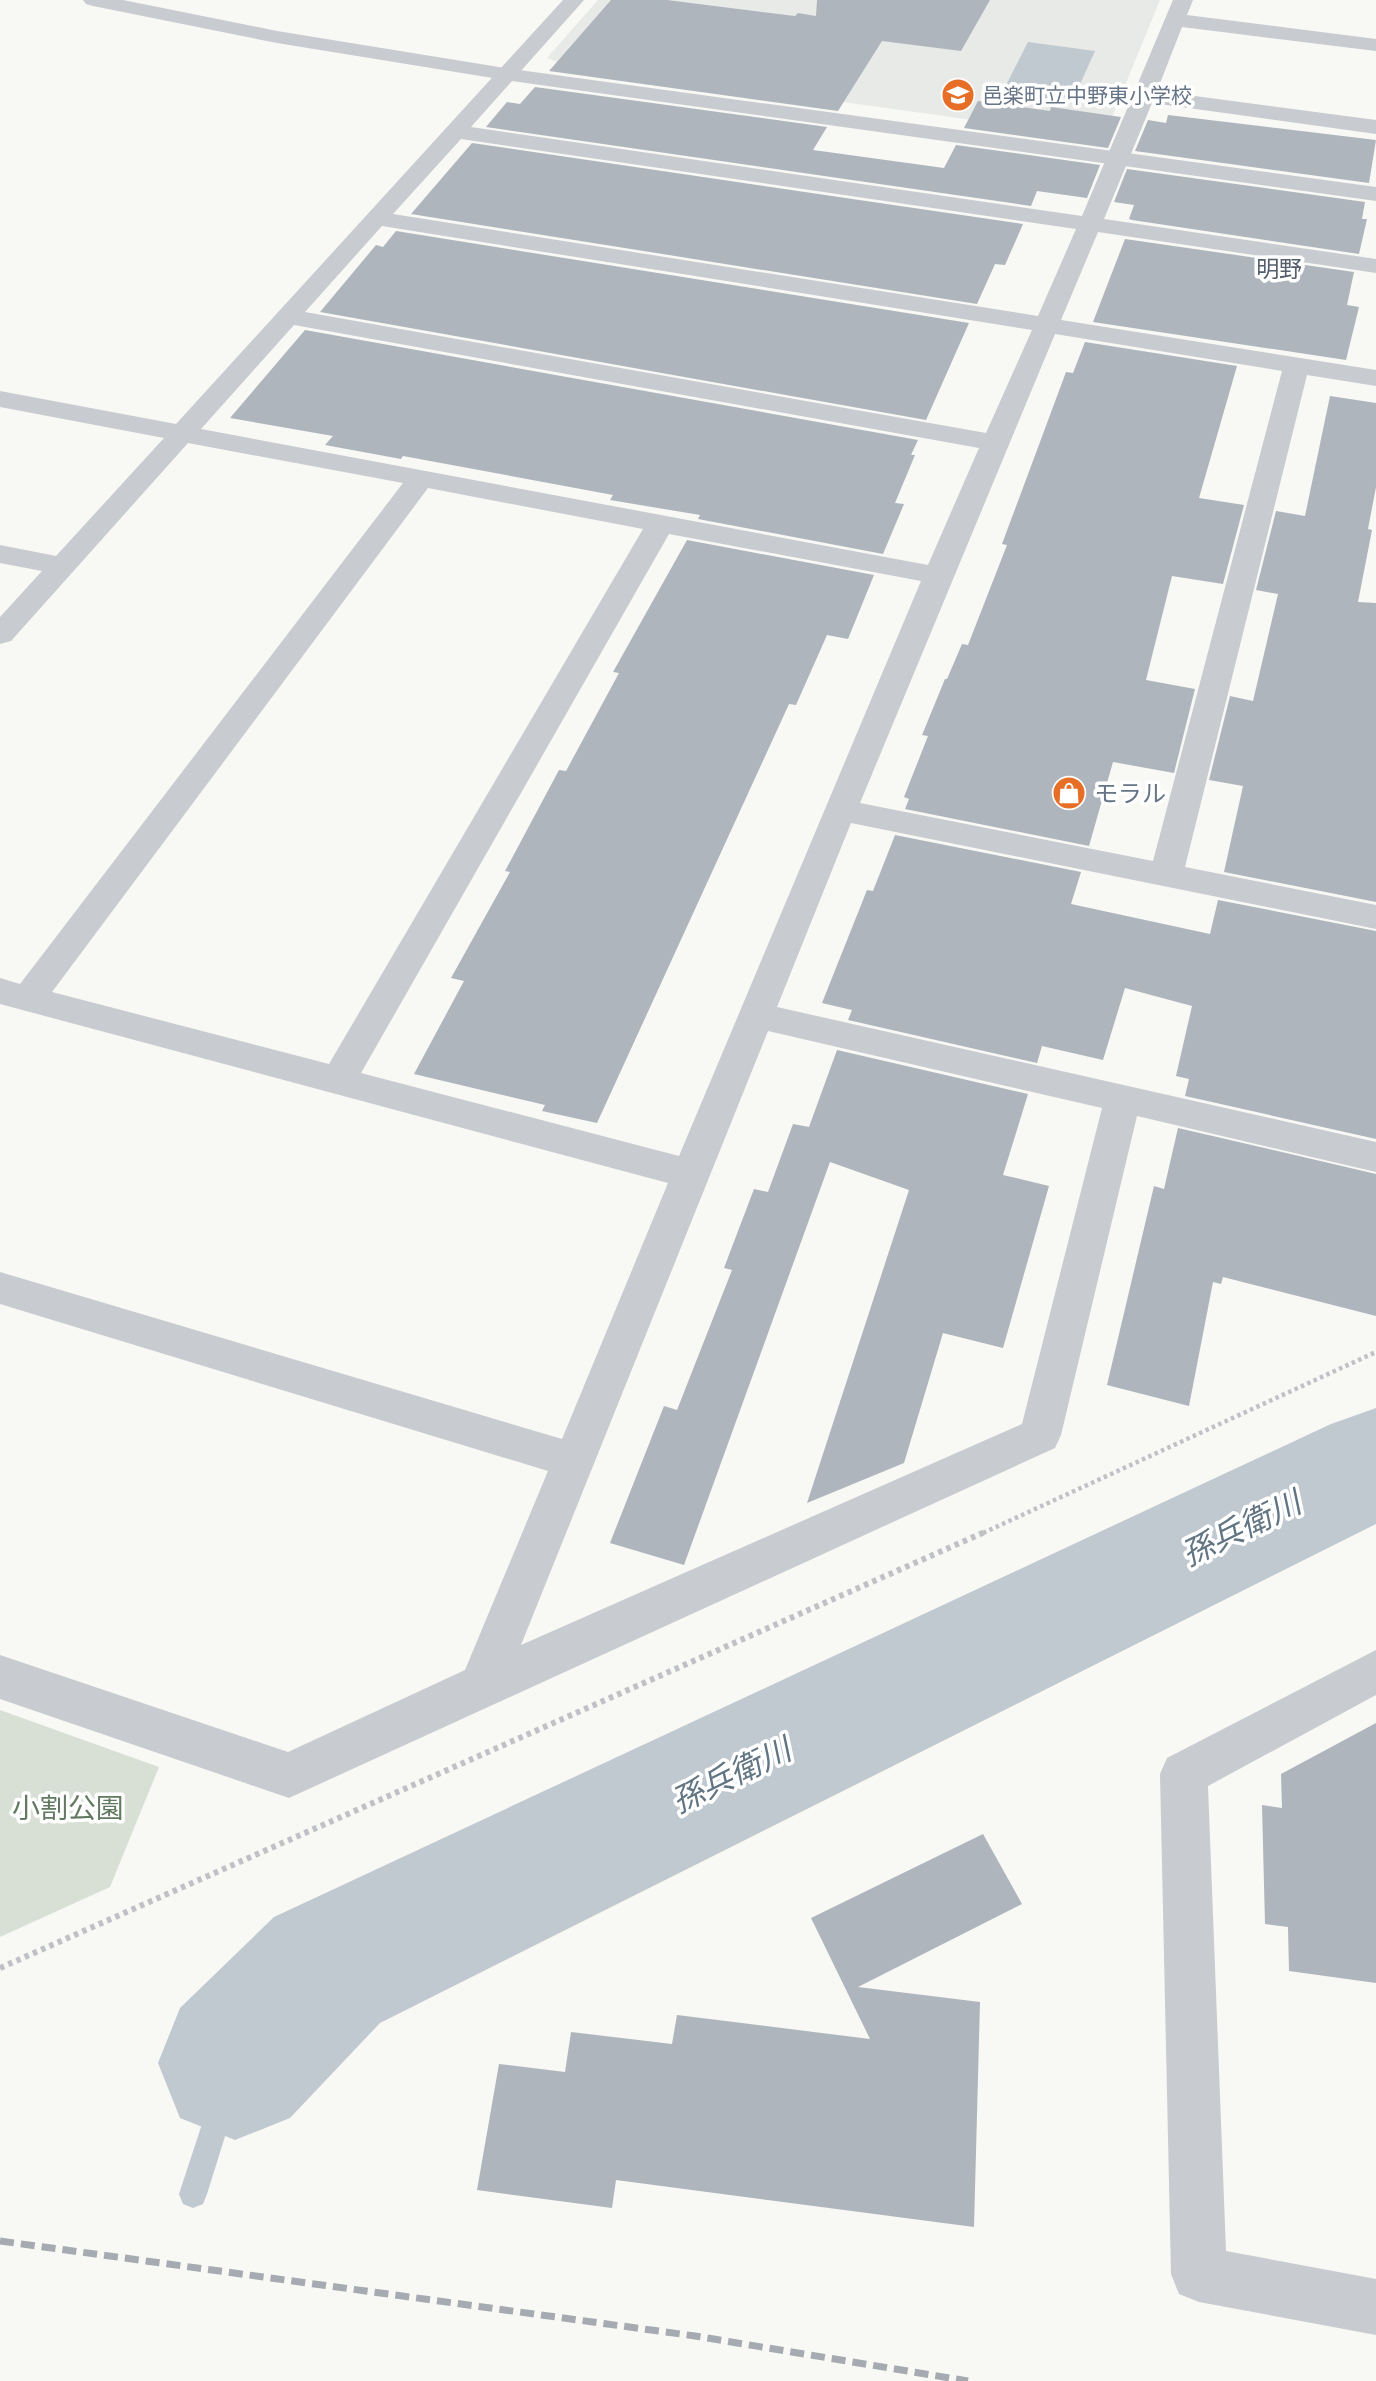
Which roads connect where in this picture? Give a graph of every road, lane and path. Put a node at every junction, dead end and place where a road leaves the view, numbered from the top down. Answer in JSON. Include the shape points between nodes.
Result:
{"nodes":[{"id":1,"x":93,"y":0,"type":"edge"},
{"id":2,"x":574,"y":0,"type":"edge"},
{"id":3,"x":1183,"y":0,"type":"edge"},
{"id":4,"x":1175,"y":20,"type":"junction"},
{"id":5,"x":1376,"y":45,"type":"edge"},
{"id":6,"x":505,"y":74,"type":"junction"},
{"id":7,"x":1146,"y":96,"type":"junction"},
{"id":8,"x":1376,"y":127,"type":"edge"},
{"id":9,"x":454,"y":131,"type":"junction"},
{"id":10,"x":1119,"y":160,"type":"junction"},
{"id":11,"x":1376,"y":194,"type":"edge"},
{"id":12,"x":376,"y":218,"type":"junction"},
{"id":13,"x":1090,"y":225,"type":"junction"},
{"id":14,"x":1376,"y":266,"type":"edge"},
{"id":15,"x":286,"y":316,"type":"junction"},
{"id":16,"x":1044,"y":327,"type":"junction"},
{"id":17,"x":1296,"y":366,"type":"junction"},
{"id":18,"x":1376,"y":378,"type":"edge"},
{"id":19,"x":0,"y":399,"type":"edge"},
{"id":20,"x":183,"y":431,"type":"junction"},
{"id":21,"x":994,"y":443,"type":"junction"},
{"id":22,"x":422,"y":477,"type":"junction"},
{"id":23,"x":660,"y":524,"type":"junction"},
{"id":24,"x":0,"y":554,"type":"edge"},
{"id":25,"x":62,"y":566,"type":"junction"},
{"id":26,"x":938,"y":576,"type":"junction"},
{"id":27,"x":0,"y":635,"type":"edge"},
{"id":28,"x":840,"y":810,"type":"junction"},
{"id":29,"x":1167,"y":873,"type":"junction"},
{"id":30,"x":1376,"y":917,"type":"edge"},
{"id":31,"x":14,"y":994,"type":"edge"},
{"id":32,"x":755,"y":1015,"type":"junction"},
{"id":33,"x":339,"y":1080,"type":"junction"},
{"id":34,"x":1123,"y":1099,"type":"junction"},
{"id":35,"x":1376,"y":1157,"type":"edge"},
{"id":36,"x":691,"y":1174,"type":"junction"},
{"id":37,"x":0,"y":1288,"type":"edge"},
{"id":38,"x":1376,"y":1352,"type":"edge"},
{"id":39,"x":574,"y":1461,"type":"junction"},
{"id":40,"x":1376,"y":1671,"type":"edge"},
{"id":41,"x":0,"y":1677,"type":"edge"},
{"id":42,"x":482,"y":1685,"type":"junction"},
{"id":43,"x":0,"y":1968,"type":"edge"},
{"id":44,"x":1376,"y":2307,"type":"edge"}],
"edges":[{"from":1,"to":6,"type":"street","via":[[277,37]]},
{"from":2,"to":6,"type":"street"},
{"from":3,"to":4,"type":"street"},
{"from":4,"to":5,"type":"street"},
{"from":4,"to":7,"type":"street"},
{"from":6,"to":9,"type":"street"},
{"from":6,"to":10,"type":"street"},
{"from":7,"to":8,"type":"street"},
{"from":7,"to":10,"type":"street"},
{"from":9,"to":12,"type":"street"},
{"from":9,"to":13,"type":"street"},
{"from":10,"to":11,"type":"street"},
{"from":10,"to":13,"type":"street"},
{"from":12,"to":15,"type":"street"},
{"from":12,"to":16,"type":"street"},
{"from":13,"to":14,"type":"street"},
{"from":13,"to":16,"type":"street"},
{"from":15,"to":20,"type":"street"},
{"from":15,"to":21,"type":"street"},
{"from":16,"to":17,"type":"street"},
{"from":16,"to":21,"type":"street"},
{"from":17,"to":18,"type":"street"},
{"from":17,"to":29,"type":"street"},
{"from":19,"to":20,"type":"street"},
{"from":20,"to":22,"type":"street"},
{"from":20,"to":25,"type":"street"},
{"from":21,"to":26,"type":"street"},
{"from":22,"to":23,"type":"street"},
{"from":22,"to":31,"type":"street"},
{"from":23,"to":26,"type":"street"},
{"from":23,"to":33,"type":"street"},
{"from":24,"to":25,"type":"street"},
{"from":25,"to":27,"type":"street"},
{"from":26,"to":28,"type":"street"},
{"from":28,"to":29,"type":"street"},
{"from":28,"to":32,"type":"street"},
{"from":29,"to":30,"type":"street"},
{"from":31,"to":33,"type":"street"},
{"from":32,"to":34,"type":"street"},
{"from":32,"to":36,"type":"street"},
{"from":33,"to":36,"type":"street"},
{"from":34,"to":35,"type":"street"},
{"from":34,"to":42,"type":"street","via":[[1040,1435]]},
{"from":36,"to":39,"type":"street"},
{"from":37,"to":39,"type":"street"},
{"from":38,"to":43,"type":"path","via":[[1082,1489]]},
{"from":39,"to":42,"type":"street"},
{"from":40,"to":44,"type":"street","via":[[1184,1774],[1199,2274]]},
{"from":41,"to":42,"type":"street","via":[[289,1775]]}]}
